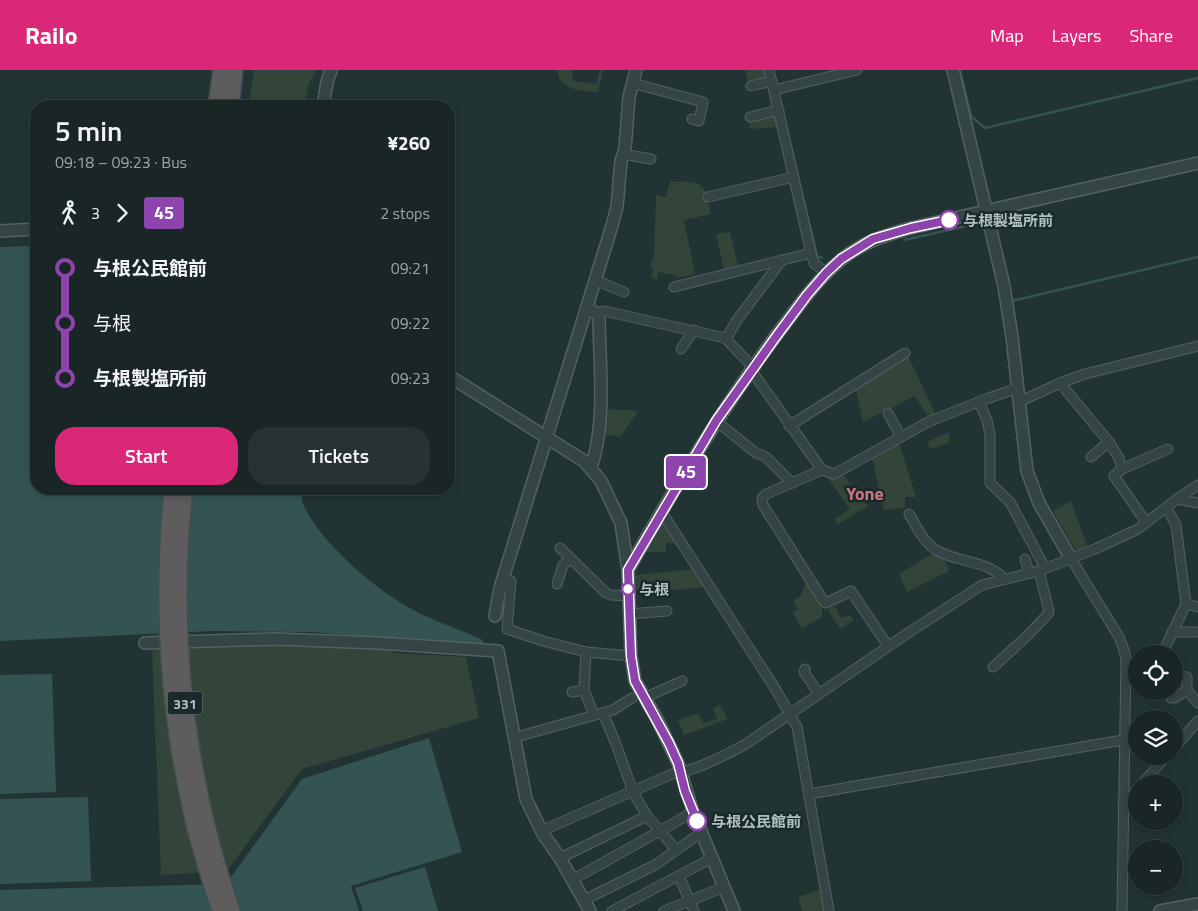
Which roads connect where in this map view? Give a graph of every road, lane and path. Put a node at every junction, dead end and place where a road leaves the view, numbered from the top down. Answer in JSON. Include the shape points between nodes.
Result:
{"nodes":[{"id":1,"x":213,"y":70,"type":"edge"},
{"id":2,"x":221,"y":70,"type":"edge"},
{"id":3,"x":235,"y":70,"type":"edge"},
{"id":4,"x":240,"y":70,"type":"edge"},
{"id":5,"x":331,"y":70,"type":"edge"},
{"id":6,"x":636,"y":70,"type":"edge"},
{"id":7,"x":769,"y":70,"type":"edge"},
{"id":8,"x":857,"y":70,"type":"edge"},
{"id":9,"x":952,"y":70,"type":"edge"},
{"id":10,"x":632,"y":83,"type":"junction"},
{"id":11,"x":773,"y":85,"type":"junction"},
{"id":12,"x":751,"y":86,"type":"dead end"},
{"id":13,"x":223,"y":100,"type":"edge"},
{"id":14,"x":224,"y":100,"type":"edge"},
{"id":15,"x":225,"y":100,"type":"edge"},
{"id":16,"x":225,"y":100,"type":"edge"},
{"id":17,"x":324,"y":100,"type":"edge"},
{"id":18,"x":778,"y":110,"type":"junction"},
{"id":19,"x":750,"y":117,"type":"dead end"},
{"id":20,"x":692,"y":119,"type":"dead end"},
{"id":21,"x":623,"y":154,"type":"junction"},
{"id":22,"x":651,"y":159,"type":"dead end"},
{"id":23,"x":1198,"y":163,"type":"edge"},
{"id":24,"x":794,"y":177,"type":"junction"},
{"id":25,"x":708,"y":197,"type":"dead end"},
{"id":26,"x":987,"y":212,"type":"junction"},
{"id":27,"x":30,"y":229,"type":"edge"},
{"id":28,"x":0,"y":231,"type":"edge"},
{"id":29,"x":811,"y":253,"type":"junction"},
{"id":30,"x":782,"y":260,"type":"junction"},
{"id":31,"x":826,"y":273,"type":"junction"},
{"id":32,"x":595,"y":280,"type":"junction"},
{"id":33,"x":674,"y":286,"type":"dead end"},
{"id":34,"x":624,"y":292,"type":"dead end"},
{"id":35,"x":586,"y":309,"type":"junction"},
{"id":36,"x":598,"y":314,"type":"junction"},
{"id":37,"x":694,"y":330,"type":"junction"},
{"id":38,"x":726,"y":339,"type":"junction"},
{"id":39,"x":1198,"y":346,"type":"edge"},
{"id":40,"x":681,"y":349,"type":"dead end"},
{"id":41,"x":905,"y":353,"type":"dead end"},
{"id":42,"x":751,"y":370,"type":"junction"},
{"id":43,"x":455,"y":380,"type":"edge"},
{"id":44,"x":1060,"y":383,"type":"junction"},
{"id":45,"x":1018,"y":388,"type":"junction"},
{"id":46,"x":979,"y":402,"type":"junction"},
{"id":47,"x":1019,"y":402,"type":"junction"},
{"id":48,"x":888,"y":413,"type":"dead end"},
{"id":49,"x":716,"y":421,"type":"junction"},
{"id":50,"x":789,"y":426,"type":"junction"},
{"id":51,"x":547,"y":437,"type":"junction"},
{"id":52,"x":902,"y":437,"type":"junction"},
{"id":53,"x":1109,"y":442,"type":"junction"},
{"id":54,"x":1168,"y":449,"type":"dead end"},
{"id":55,"x":1091,"y":457,"type":"dead end"},
{"id":56,"x":591,"y":467,"type":"junction"},
{"id":57,"x":1122,"y":469,"type":"junction"},
{"id":58,"x":822,"y":470,"type":"junction"},
{"id":59,"x":792,"y":483,"type":"junction"},
{"id":60,"x":1198,"y":486,"type":"edge"},
{"id":61,"x":172,"y":495,"type":"edge"},
{"id":62,"x":184,"y":495,"type":"edge"},
{"id":63,"x":1177,"y":499,"type":"junction"},
{"id":64,"x":1198,"y":503,"type":"edge"},
{"id":65,"x":1166,"y":507,"type":"junction"},
{"id":66,"x":661,"y":511,"type":"junction"},
{"id":67,"x":909,"y":514,"type":"dead end"},
{"id":68,"x":1146,"y":522,"type":"junction"},
{"id":69,"x":650,"y":530,"type":"junction"},
{"id":70,"x":624,"y":538,"type":"junction"},
{"id":71,"x":560,"y":548,"type":"dead end"},
{"id":72,"x":1070,"y":558,"type":"junction"},
{"id":73,"x":570,"y":559,"type":"junction"},
{"id":74,"x":1025,"y":559,"type":"dead end"},
{"id":75,"x":628,"y":570,"type":"junction"},
{"id":76,"x":1038,"y":571,"type":"junction"},
{"id":77,"x":1003,"y":578,"type":"junction"},
{"id":78,"x":511,"y":581,"type":"dead end"},
{"id":79,"x":557,"y":584,"type":"dead end"},
{"id":80,"x":628,"y":596,"type":"junction"},
{"id":81,"x":1186,"y":604,"type":"junction"},
{"id":82,"x":1198,"y":607,"type":"edge"},
{"id":83,"x":666,"y":611,"type":"dead end"},
{"id":84,"x":629,"y":614,"type":"junction"},
{"id":85,"x":495,"y":616,"type":"dead end"},
{"id":86,"x":1172,"y":632,"type":"junction"},
{"id":87,"x":1196,"y":632,"type":"dead end"},
{"id":88,"x":145,"y":643,"type":"dead end"},
{"id":89,"x":1166,"y":645,"type":"edge"},
{"id":90,"x":888,"y":646,"type":"junction"},
{"id":91,"x":586,"y":652,"type":"junction"},
{"id":92,"x":631,"y":656,"type":"junction"},
{"id":93,"x":994,"y":667,"type":"dead end"},
{"id":94,"x":804,"y":669,"type":"dead end"},
{"id":95,"x":1126,"y":676,"type":"joint"},
{"id":96,"x":1183,"y":676,"type":"edge"},
{"id":97,"x":682,"y":682,"type":"dead end"},
{"id":98,"x":584,"y":690,"type":"junction"},
{"id":99,"x":1187,"y":690,"type":"junction"},
{"id":100,"x":572,"y":692,"type":"dead end"},
{"id":101,"x":1183,"y":693,"type":"edge"},
{"id":102,"x":819,"y":694,"type":"junction"},
{"id":103,"x":632,"y":698,"type":"dead end"},
{"id":104,"x":644,"y":698,"type":"junction"},
{"id":105,"x":1198,"y":703,"type":"edge"},
{"id":106,"x":599,"y":714,"type":"junction"},
{"id":107,"x":790,"y":714,"type":"junction"},
{"id":108,"x":1198,"y":721,"type":"edge"},
{"id":109,"x":513,"y":738,"type":"junction"},
{"id":110,"x":1183,"y":738,"type":"edge"},
{"id":111,"x":1123,"y":740,"type":"junction"},
{"id":112,"x":681,"y":774,"type":"junction"},
{"id":113,"x":633,"y":792,"type":"junction"},
{"id":114,"x":809,"y":794,"type":"junction"},
{"id":115,"x":1128,"y":798,"type":"edge"},
{"id":116,"x":1123,"y":800,"type":"junction"},
{"id":117,"x":693,"y":812,"type":"junction"},
{"id":118,"x":647,"y":816,"type":"junction"},
{"id":119,"x":660,"y":831,"type":"junction"},
{"id":120,"x":543,"y":834,"type":"junction"},
{"id":121,"x":702,"y":834,"type":"junction"},
{"id":122,"x":676,"y":850,"type":"junction"},
{"id":123,"x":560,"y":858,"type":"junction"},
{"id":124,"x":712,"y":858,"type":"junction"},
{"id":125,"x":679,"y":876,"type":"junction"},
{"id":126,"x":572,"y":880,"type":"junction"},
{"id":127,"x":724,"y":887,"type":"junction"},
{"id":128,"x":584,"y":900,"type":"junction"},
{"id":129,"x":690,"y":900,"type":"junction"},
{"id":130,"x":1197,"y":907,"type":"edge"},
{"id":131,"x":220,"y":911,"type":"edge"},
{"id":132,"x":232,"y":911,"type":"edge"},
{"id":133,"x":590,"y":911,"type":"edge"},
{"id":134,"x":612,"y":911,"type":"edge"},
{"id":135,"x":664,"y":911,"type":"edge"},
{"id":136,"x":694,"y":911,"type":"edge"},
{"id":137,"x":734,"y":911,"type":"edge"},
{"id":138,"x":829,"y":911,"type":"edge"},
{"id":139,"x":1122,"y":911,"type":"edge"},
{"id":140,"x":1160,"y":911,"type":"edge"}],
"edges":[{"from":1,"to":13,"type":"highway"},
{"from":2,"to":14,"type":"highway"},
{"from":3,"to":15,"type":"highway"},
{"from":4,"to":16,"type":"highway"},
{"from":5,"to":17,"type":"street"},
{"from":6,"to":10,"type":"street"},
{"from":7,"to":11,"type":"street"},
{"from":8,"to":11,"type":"street"},
{"from":9,"to":26,"type":"street"},
{"from":10,"to":20,"type":"street","via":[[703,102],[699,121]]},
{"from":10,"to":21,"type":"street"},
{"from":11,"to":12,"type":"street"},
{"from":11,"to":18,"type":"street"},
{"from":18,"to":19,"type":"street"},
{"from":18,"to":24,"type":"street"},
{"from":21,"to":22,"type":"street"},
{"from":21,"to":32,"type":"street","via":[[617,207]]},
{"from":23,"to":26,"type":"street"},
{"from":24,"to":25,"type":"street"},
{"from":24,"to":29,"type":"street"},
{"from":26,"to":31,"type":"street","via":[[873,239],[841,259]]},
{"from":26,"to":45,"type":"street","via":[[1004,286]]},
{"from":27,"to":28,"type":"street"},
{"from":29,"to":30,"type":"street"},
{"from":29,"to":31,"type":"street","via":[[814,263]]},
{"from":30,"to":33,"type":"street"},
{"from":30,"to":38,"type":"street"},
{"from":31,"to":42,"type":"street"},
{"from":32,"to":34,"type":"street"},
{"from":32,"to":35,"type":"street"},
{"from":35,"to":36,"type":"street"},
{"from":35,"to":51,"type":"street"},
{"from":36,"to":37,"type":"street","via":[[604,311]]},
{"from":36,"to":56,"type":"street","via":[[600,420]]},
{"from":37,"to":38,"type":"street"},
{"from":37,"to":40,"type":"street"},
{"from":38,"to":42,"type":"street","via":[[749,363]]},
{"from":39,"to":44,"type":"street"},
{"from":41,"to":50,"type":"street"},
{"from":42,"to":49,"type":"street"},
{"from":42,"to":50,"type":"street"},
{"from":43,"to":51,"type":"street"},
{"from":44,"to":47,"type":"street"},
{"from":44,"to":53,"type":"street"},
{"from":45,"to":46,"type":"street"},
{"from":45,"to":47,"type":"street"},
{"from":46,"to":52,"type":"street","via":[[928,422]]},
{"from":46,"to":76,"type":"street","via":[[988,427],[990,483],[1010,502]]},
{"from":47,"to":72,"type":"street","via":[[1030,482]]},
{"from":48,"to":52,"type":"street"},
{"from":49,"to":59,"type":"street","via":[[756,453],[766,457]]},
{"from":49,"to":66,"type":"street"},
{"from":50,"to":58,"type":"street"},
{"from":51,"to":56,"type":"street"},
{"from":51,"to":85,"type":"street","via":[[500,588]]},
{"from":52,"to":58,"type":"street","via":[[834,474]]},
{"from":53,"to":55,"type":"street"},
{"from":53,"to":57,"type":"street"},
{"from":54,"to":57,"type":"street"},
{"from":56,"to":70,"type":"street","via":[[614,506]]},
{"from":57,"to":68,"type":"street","via":[[1114,476]]},
{"from":58,"to":59,"type":"street"},
{"from":59,"to":90,"type":"street","via":[[766,494],[762,498],[763,505],[823,600],[826,603],[851,591]]},
{"from":60,"to":63,"type":"street"},
{"from":61,"to":131,"type":"highway","number":"331","bridge":true,"via":[[168,640],[177,736],[195,828]]},
{"from":62,"to":132,"type":"highway","number":"331","bridge":true,"via":[[179,597],[185,709],[206,822]]},
{"from":63,"to":64,"type":"street"},
{"from":63,"to":65,"type":"street"},
{"from":65,"to":68,"type":"street"},
{"from":65,"to":81,"type":"street","via":[[1176,525]]},
{"from":66,"to":69,"type":"street"},
{"from":66,"to":107,"type":"street"},
{"from":67,"to":77,"type":"street","via":[[936,551],[984,566]]},
{"from":68,"to":72,"type":"street","via":[[1130,533]]},
{"from":69,"to":70,"type":"street","via":[[641,536]]},
{"from":69,"to":75,"type":"street"},
{"from":70,"to":75,"type":"street"},
{"from":71,"to":73,"type":"street"},
{"from":72,"to":76,"type":"street"},
{"from":72,"to":95,"type":"street","via":[[1118,637],[1124,650]]},
{"from":73,"to":79,"type":"street","via":[[563,565]]},
{"from":73,"to":80,"type":"street","via":[[606,593]]},
{"from":74,"to":76,"type":"street"},
{"from":75,"to":80,"type":"street"},
{"from":76,"to":77,"type":"street"},
{"from":76,"to":93,"type":"street","via":[[1048,614]]},
{"from":77,"to":90,"type":"street","via":[[982,584]]},
{"from":78,"to":91,"type":"street","via":[[507,629]]},
{"from":80,"to":84,"type":"street"},
{"from":81,"to":82,"type":"street"},
{"from":81,"to":86,"type":"street"},
{"from":83,"to":84,"type":"street"},
{"from":84,"to":92,"type":"street"},
{"from":86,"to":87,"type":"street"},
{"from":86,"to":89,"type":"street"},
{"from":88,"to":109,"type":"street","via":[[276,639],[378,642],[498,651]]},
{"from":90,"to":102,"type":"street"},
{"from":91,"to":92,"type":"street"},
{"from":91,"to":98,"type":"street"},
{"from":92,"to":104,"type":"street","via":[[635,681]]},
{"from":94,"to":102,"type":"street"},
{"from":95,"to":111,"type":"street"},
{"from":96,"to":99,"type":"street","via":[[1192,678]]},
{"from":97,"to":104,"type":"street"},
{"from":98,"to":100,"type":"street"},
{"from":98,"to":106,"type":"street"},
{"from":99,"to":101,"type":"street"},
{"from":99,"to":105,"type":"street"},
{"from":102,"to":107,"type":"street"},
{"from":103,"to":106,"type":"street","via":[[613,710]]},
{"from":104,"to":112,"type":"street","via":[[667,738]]},
{"from":106,"to":109,"type":"street"},
{"from":106,"to":113,"type":"street","via":[[616,744]]},
{"from":107,"to":112,"type":"street","via":[[725,755]]},
{"from":107,"to":114,"type":"street","via":[[797,727]]},
{"from":108,"to":110,"type":"street"},
{"from":109,"to":120,"type":"street","via":[[526,799]]},
{"from":111,"to":114,"type":"street"},
{"from":111,"to":116,"type":"street"},
{"from":112,"to":113,"type":"street","via":[[672,774]]},
{"from":112,"to":117,"type":"street"},
{"from":113,"to":118,"type":"street"},
{"from":113,"to":120,"type":"street","via":[[548,828]]},
{"from":114,"to":138,"type":"street"},
{"from":115,"to":116,"type":"street"},
{"from":116,"to":139,"type":"street"},
{"from":117,"to":119,"type":"street"},
{"from":117,"to":121,"type":"street"},
{"from":118,"to":119,"type":"street"},
{"from":118,"to":123,"type":"street"},
{"from":119,"to":122,"type":"street"},
{"from":119,"to":126,"type":"street"},
{"from":120,"to":123,"type":"street"},
{"from":121,"to":122,"type":"street"},
{"from":121,"to":124,"type":"street"},
{"from":122,"to":128,"type":"street","via":[[655,865]]},
{"from":123,"to":126,"type":"street"},
{"from":124,"to":125,"type":"street"},
{"from":124,"to":127,"type":"street"},
{"from":125,"to":129,"type":"street"},
{"from":125,"to":134,"type":"street"},
{"from":126,"to":128,"type":"street"},
{"from":127,"to":129,"type":"street"},
{"from":127,"to":137,"type":"street"},
{"from":128,"to":133,"type":"street"},
{"from":129,"to":135,"type":"street"},
{"from":129,"to":136,"type":"street"},
{"from":130,"to":140,"type":"street"}]}
